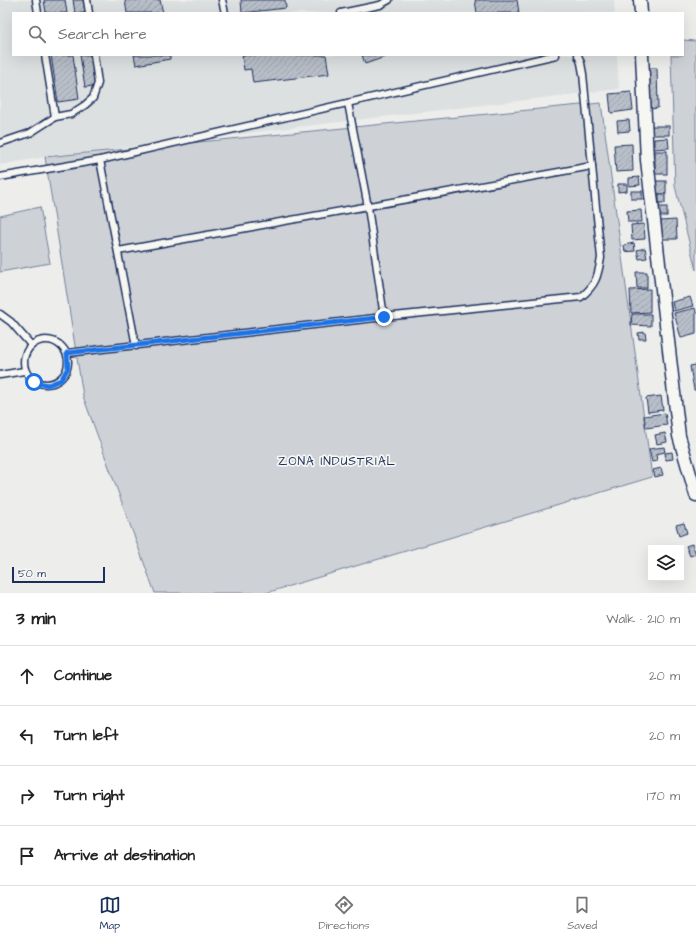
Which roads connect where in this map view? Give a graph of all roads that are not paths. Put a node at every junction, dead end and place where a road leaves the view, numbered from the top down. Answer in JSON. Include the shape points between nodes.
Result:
{"nodes":[{"id":1,"x":36,"y":0,"type":"edge"},
{"id":2,"x":87,"y":0,"type":"edge"},
{"id":3,"x":222,"y":0,"type":"edge"},
{"id":4,"x":389,"y":0,"type":"edge"},
{"id":5,"x":640,"y":0,"type":"edge"},
{"id":6,"x":38,"y":12,"type":"edge"},
{"id":7,"x":89,"y":12,"type":"edge"},
{"id":8,"x":225,"y":12,"type":"edge"},
{"id":9,"x":346,"y":12,"type":"edge"},
{"id":10,"x":641,"y":12,"type":"edge"},
{"id":11,"x":45,"y":56,"type":"edge"},
{"id":12,"x":94,"y":56,"type":"edge"},
{"id":13,"x":552,"y":56,"type":"edge"},
{"id":14,"x":578,"y":56,"type":"edge"},
{"id":15,"x":642,"y":56,"type":"edge"},
{"id":16,"x":348,"y":102,"type":"junction"},
{"id":17,"x":55,"y":117,"type":"junction"},
{"id":18,"x":0,"y":143,"type":"edge"},
{"id":19,"x":100,"y":160,"type":"junction"},
{"id":20,"x":592,"y":166,"type":"junction"},
{"id":21,"x":0,"y":177,"type":"edge"},
{"id":22,"x":368,"y":207,"type":"junction"},
{"id":23,"x":118,"y":251,"type":"junction"},
{"id":24,"x":0,"y":314,"type":"edge"},
{"id":25,"x":384,"y":317,"type":"junction"},
{"id":26,"x":31,"y":345,"type":"junction"},
{"id":27,"x":136,"y":346,"type":"junction"},
{"id":28,"x":67,"y":353,"type":"junction"},
{"id":29,"x":24,"y":371,"type":"junction"},
{"id":30,"x":0,"y":375,"type":"edge"},
{"id":31,"x":696,"y":496,"type":"edge"}],
"edges":[{"from":1,"to":6,"type":"lane"},
{"from":2,"to":7,"type":"lane"},
{"from":3,"to":8,"type":"lane"},
{"from":4,"to":9,"type":"lane","via":[[380,5]]},
{"from":5,"to":10,"type":"street"},
{"from":11,"to":17,"type":"lane"},
{"from":12,"to":17,"type":"lane","via":[[98,83],[93,98],[71,114]]},
{"from":13,"to":16,"type":"lane"},
{"from":14,"to":20,"type":"lane","via":[[583,74]]},
{"from":15,"to":31,"type":"street","via":[[647,160],[678,436]]},
{"from":16,"to":19,"type":"lane"},
{"from":16,"to":22,"type":"lane"},
{"from":17,"to":18,"type":"lane","via":[[30,133]]},
{"from":19,"to":21,"type":"lane"},
{"from":19,"to":23,"type":"lane"},
{"from":20,"to":22,"type":"lane"},
{"from":20,"to":25,"type":"lane","via":[[601,258],[595,282],[581,297]]},
{"from":22,"to":23,"type":"lane"},
{"from":22,"to":25,"type":"lane"},
{"from":23,"to":27,"type":"lane"},
{"from":24,"to":26,"type":"lane","via":[[11,322]]},
{"from":25,"to":27,"type":"lane"},
{"from":26,"to":28,"type":"lane","via":[[44,339],[58,342]]},
{"from":26,"to":29,"type":"lane","via":[[23,357]]},
{"from":27,"to":28,"type":"lane"},
{"from":28,"to":29,"type":"lane","via":[[68,368],[61,380],[48,385],[34,382]]},
{"from":29,"to":30,"type":"lane"}]}
